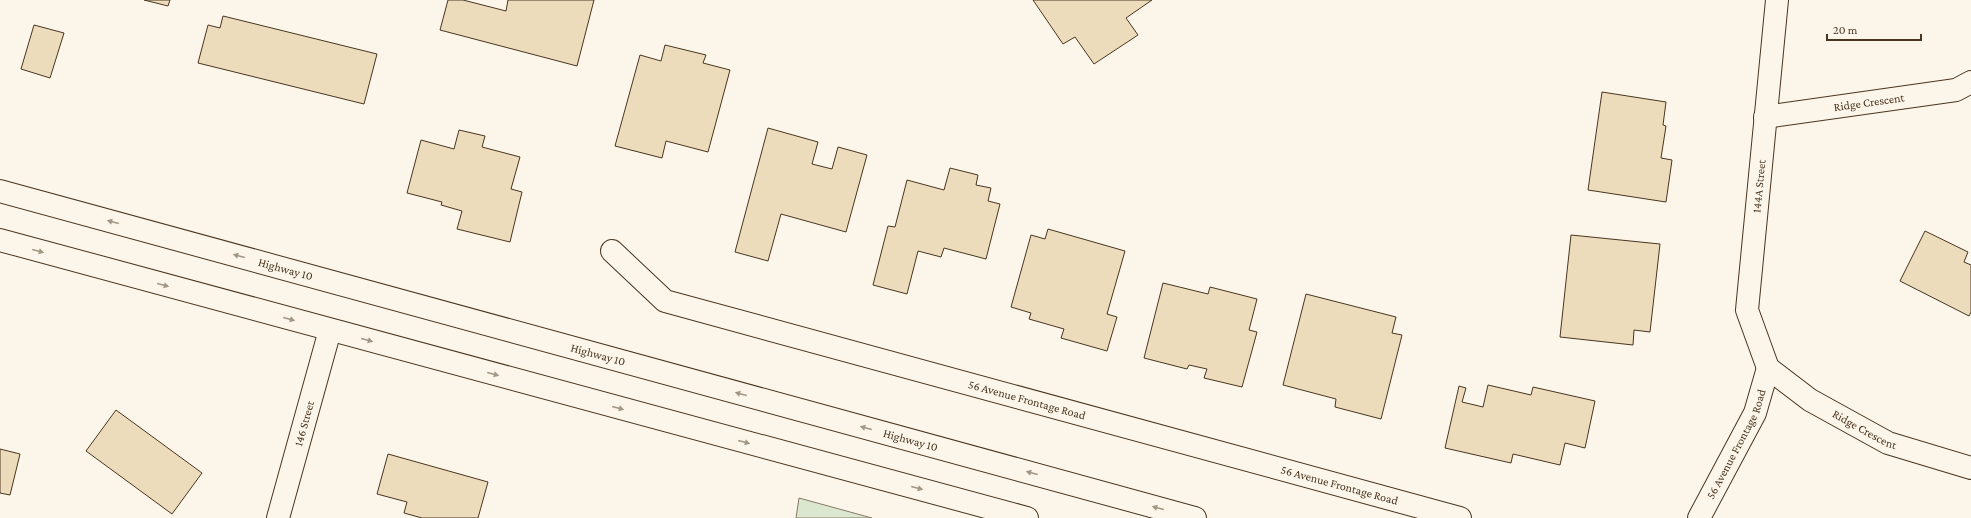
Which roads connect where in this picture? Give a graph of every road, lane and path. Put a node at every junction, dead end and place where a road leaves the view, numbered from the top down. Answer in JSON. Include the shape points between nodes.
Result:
{"nodes":[{"id":1,"x":1777,"y":0,"type":"edge"},
{"id":2,"x":1971,"y":82,"type":"edge"},
{"id":3,"x":1766,"y":117,"type":"junction"},
{"id":4,"x":0,"y":191,"type":"edge"},
{"id":5,"x":0,"y":240,"type":"edge"},
{"id":6,"x":612,"y":251,"type":"dead end"},
{"id":7,"x":330,"y":330,"type":"junction"},
{"id":8,"x":1768,"y":368,"type":"junction"},
{"id":9,"x":1971,"y":468,"type":"edge"},
{"id":10,"x":278,"y":518,"type":"edge"},
{"id":11,"x":1027,"y":518,"type":"edge"},
{"id":12,"x":1195,"y":518,"type":"edge"},
{"id":13,"x":1460,"y":518,"type":"edge"},
{"id":14,"x":1699,"y":518,"type":"edge"}],
"edges":[{"from":1,"to":3,"type":"main road","name":"144A Street"},
{"from":2,"to":3,"type":"main road","name":"Ridge Crescent","via":[[1956,90]]},
{"from":3,"to":8,"type":"main road","name":"144A Street","via":[[1747,310]]},
{"from":12,"to":4,"type":"main road","name":"Highway 10","one_way":true},
{"from":5,"to":7,"type":"main road","one_way":true},
{"from":6,"to":13,"type":"main road","name":"56 Avenue Frontage Road","via":[[665,301]]},
{"from":7,"to":10,"type":"main road","name":"146 Street"},
{"from":7,"to":11,"type":"main road","one_way":true},
{"from":8,"to":9,"type":"main road","name":"Ridge Crescent","via":[[1810,400],[1888,443]]},
{"from":8,"to":14,"type":"main road","name":"56 Avenue Frontage Road","via":[[1755,413]]}]}
